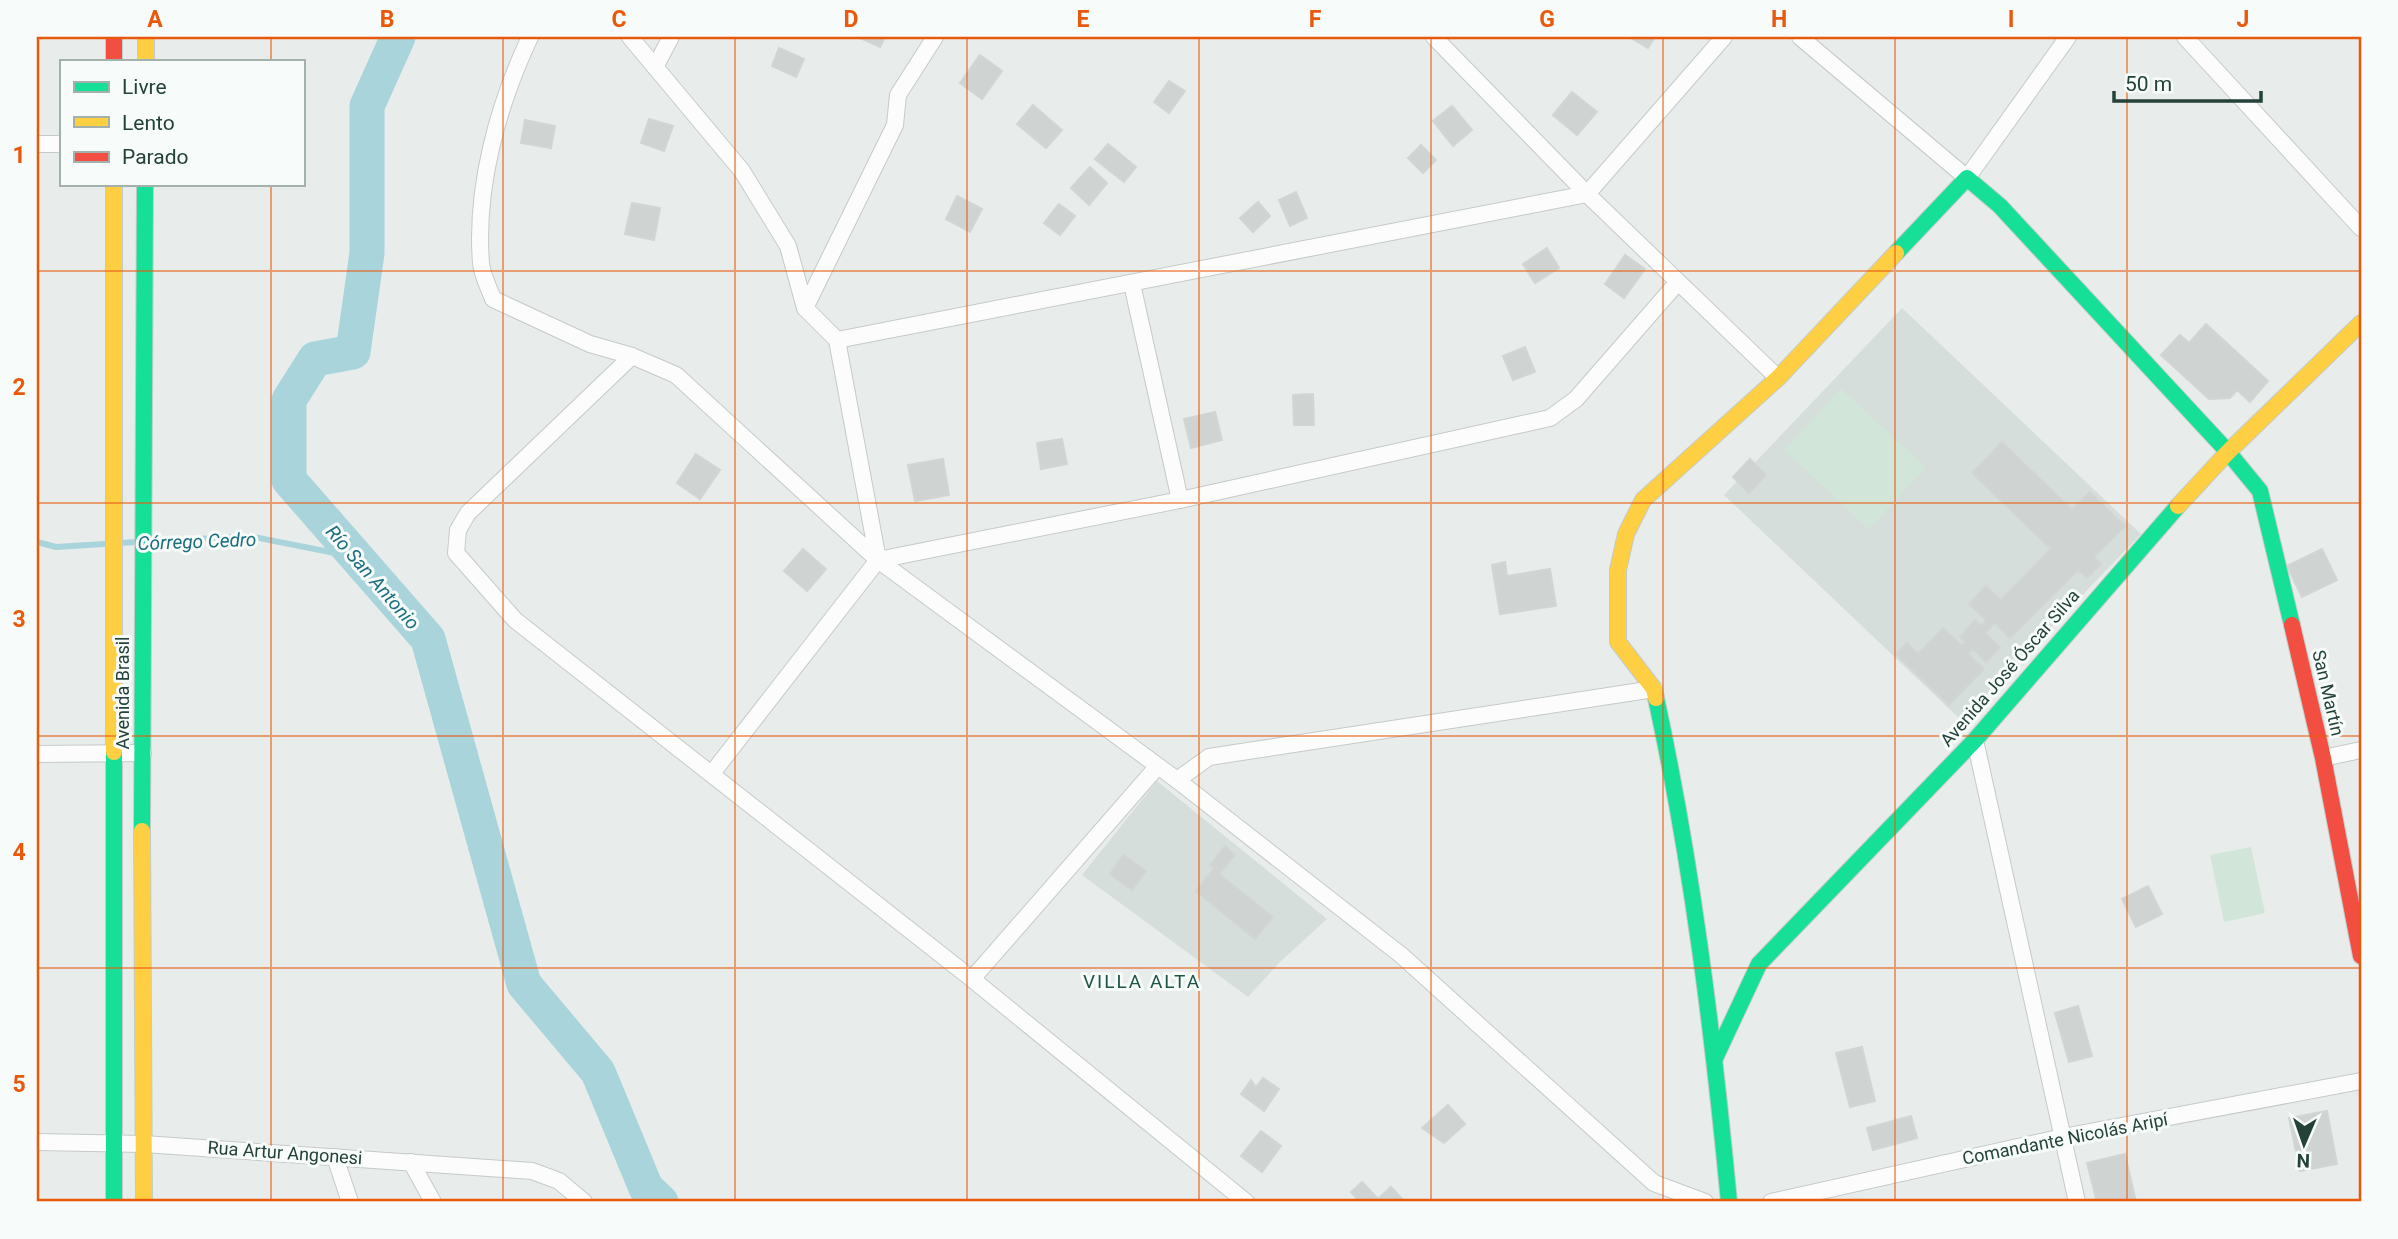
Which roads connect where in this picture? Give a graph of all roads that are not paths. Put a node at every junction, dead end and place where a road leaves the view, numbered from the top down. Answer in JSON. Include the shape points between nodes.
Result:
{"nodes":[{"id":1,"x":114,"y":37,"type":"edge"},
{"id":2,"x":146,"y":37,"type":"edge"},
{"id":3,"x":530,"y":37,"type":"edge"},
{"id":4,"x":630,"y":37,"type":"edge"},
{"id":5,"x":671,"y":37,"type":"edge"},
{"id":6,"x":935,"y":37,"type":"edge"},
{"id":7,"x":1434,"y":37,"type":"edge"},
{"id":8,"x":1724,"y":37,"type":"edge"},
{"id":9,"x":1800,"y":37,"type":"edge"},
{"id":10,"x":2068,"y":37,"type":"edge"},
{"id":11,"x":2185,"y":37,"type":"edge"},
{"id":12,"x":114,"y":60,"type":"edge"},
{"id":13,"x":146,"y":60,"type":"edge"},
{"id":14,"x":655,"y":67,"type":"junction"},
{"id":15,"x":37,"y":144,"type":"edge"},
{"id":16,"x":60,"y":144,"type":"edge"},
{"id":17,"x":1967,"y":178,"type":"junction"},
{"id":18,"x":114,"y":186,"type":"edge"},
{"id":19,"x":145,"y":186,"type":"edge"},
{"id":20,"x":1587,"y":194,"type":"junction"},
{"id":21,"x":2361,"y":229,"type":"edge"},
{"id":22,"x":1678,"y":282,"type":"junction"},
{"id":23,"x":1132,"y":284,"type":"junction"},
{"id":24,"x":804,"y":308,"type":"junction"},
{"id":25,"x":2361,"y":323,"type":"edge"},
{"id":26,"x":837,"y":340,"type":"junction"},
{"id":27,"x":632,"y":356,"type":"junction"},
{"id":28,"x":1778,"y":378,"type":"junction"},
{"id":29,"x":2228,"y":452,"type":"junction"},
{"id":30,"x":1181,"y":500,"type":"junction"},
{"id":31,"x":878,"y":560,"type":"junction"},
{"id":32,"x":1654,"y":689,"type":"junction"},
{"id":33,"x":1975,"y":740,"type":"junction"},
{"id":34,"x":2361,"y":750,"type":"edge"},
{"id":35,"x":116,"y":753,"type":"junction"},
{"id":36,"x":143,"y":753,"type":"junction"},
{"id":37,"x":37,"y":754,"type":"edge"},
{"id":38,"x":2323,"y":758,"type":"junction"},
{"id":39,"x":1157,"y":767,"type":"junction"},
{"id":40,"x":713,"y":772,"type":"junction"},
{"id":41,"x":1177,"y":780,"type":"junction"},
{"id":42,"x":114,"y":935,"type":"junction"},
{"id":43,"x":143,"y":935,"type":"junction"},
{"id":44,"x":2361,"y":956,"type":"edge"},
{"id":45,"x":972,"y":979,"type":"junction"},
{"id":46,"x":1715,"y":1058,"type":"junction"},
{"id":47,"x":2361,"y":1081,"type":"edge"},
{"id":48,"x":2063,"y":1137,"type":"junction"},
{"id":49,"x":37,"y":1142,"type":"edge"},
{"id":50,"x":115,"y":1143,"type":"junction"},
{"id":51,"x":144,"y":1144,"type":"junction"},
{"id":52,"x":335,"y":1157,"type":"junction"},
{"id":53,"x":411,"y":1162,"type":"junction"},
{"id":54,"x":114,"y":1202,"type":"edge"},
{"id":55,"x":144,"y":1202,"type":"edge"},
{"id":56,"x":350,"y":1202,"type":"edge"},
{"id":57,"x":433,"y":1202,"type":"edge"},
{"id":58,"x":584,"y":1202,"type":"edge"},
{"id":59,"x":1246,"y":1202,"type":"edge"},
{"id":60,"x":1705,"y":1202,"type":"edge"},
{"id":61,"x":1728,"y":1202,"type":"edge"},
{"id":62,"x":1771,"y":1202,"type":"edge"},
{"id":63,"x":2077,"y":1202,"type":"edge"}],
"edges":[{"from":1,"to":12,"type":"main road"},
{"from":2,"to":13,"type":"main road"},
{"from":3,"to":27,"type":"street","via":[[517,64],[484,172],[481,265],[493,299],[590,344]]},
{"from":4,"to":14,"type":"street"},
{"from":5,"to":14,"type":"street"},
{"from":6,"to":24,"type":"street","via":[[898,95],[895,125]]},
{"from":7,"to":20,"type":"street"},
{"from":8,"to":20,"type":"street"},
{"from":9,"to":17,"type":"street"},
{"from":10,"to":17,"type":"street"},
{"from":11,"to":21,"type":"street"},
{"from":14,"to":24,"type":"street","via":[[742,171],[788,246]]},
{"from":15,"to":16,"type":"street"},
{"from":17,"to":28,"type":"main road"},
{"from":17,"to":29,"type":"main road","name":"San Martín","via":[[2000,206]]},
{"from":18,"to":35,"type":"main road","name":"Avenida Brasil"},
{"from":19,"to":36,"type":"main road","name":"Avenida Brasil"},
{"from":20,"to":22,"type":"street"},
{"from":20,"to":23,"type":"street"},
{"from":22,"to":28,"type":"street"},
{"from":22,"to":30,"type":"street","via":[[1576,399],[1550,418]]},
{"from":23,"to":26,"type":"street"},
{"from":23,"to":30,"type":"street"},
{"from":24,"to":26,"type":"street"},
{"from":25,"to":29,"type":"main road","name":"Avenida José Óscar Silva"},
{"from":26,"to":31,"type":"street"},
{"from":27,"to":31,"type":"street","via":[[677,375]]},
{"from":27,"to":40,"type":"street","via":[[468,513],[458,530],[456,553],[515,620]]},
{"from":28,"to":32,"type":"main road","via":[[1643,500],[1626,534],[1618,570],[1618,642]]},
{"from":29,"to":33,"type":"main road","name":"Avenida José Óscar Silva"},
{"from":29,"to":38,"type":"main road","name":"San Martín","via":[[2260,491]]},
{"from":30,"to":31,"type":"street"},
{"from":31,"to":39,"type":"street"},
{"from":31,"to":40,"type":"street"},
{"from":32,"to":41,"type":"street","via":[[1209,757]]},
{"from":32,"to":46,"type":"main road","via":[[1679,803]]},
{"from":33,"to":46,"type":"main road","name":"Avenida José Óscar Silva","via":[[1759,964]]},
{"from":33,"to":48,"type":"street"},
{"from":34,"to":38,"type":"street"},
{"from":35,"to":36,"type":"street"},
{"from":35,"to":37,"type":"street"},
{"from":35,"to":42,"type":"main road","name":"Avenida Brasil"},
{"from":36,"to":43,"type":"main road","name":"Avenida Brasil"},
{"from":38,"to":44,"type":"main road","name":"San Martín"},
{"from":39,"to":41,"type":"street"},
{"from":39,"to":45,"type":"street"},
{"from":40,"to":45,"type":"street"},
{"from":41,"to":60,"type":"street","via":[[1401,955],[1654,1183]]},
{"from":42,"to":43,"type":"main road"},
{"from":42,"to":50,"type":"main road","name":"Avenida Brasil"},
{"from":43,"to":51,"type":"main road","name":"Avenida Brasil"},
{"from":45,"to":59,"type":"street"},
{"from":46,"to":61,"type":"main road"},
{"from":47,"to":48,"type":"street","name":"Comandante Nicolás Aripí"},
{"from":48,"to":62,"type":"street","name":"Comandante Nicolás Aripí"},
{"from":48,"to":63,"type":"street"},
{"from":49,"to":50,"type":"street","name":"Rua Artur Angonesi"},
{"from":50,"to":51,"type":"street","name":"Rua Artur Angonesi"},
{"from":50,"to":54,"type":"main road","name":"Avenida Brasil"},
{"from":51,"to":52,"type":"street","name":"Rua Artur Angonesi"},
{"from":51,"to":55,"type":"main road","name":"Avenida Brasil"},
{"from":52,"to":53,"type":"street","name":"Rua Artur Angonesi"},
{"from":52,"to":56,"type":"street"},
{"from":53,"to":57,"type":"street"},
{"from":53,"to":58,"type":"street","name":"Rua Artur Angonesi","via":[[532,1171],[559,1181]]}]}
